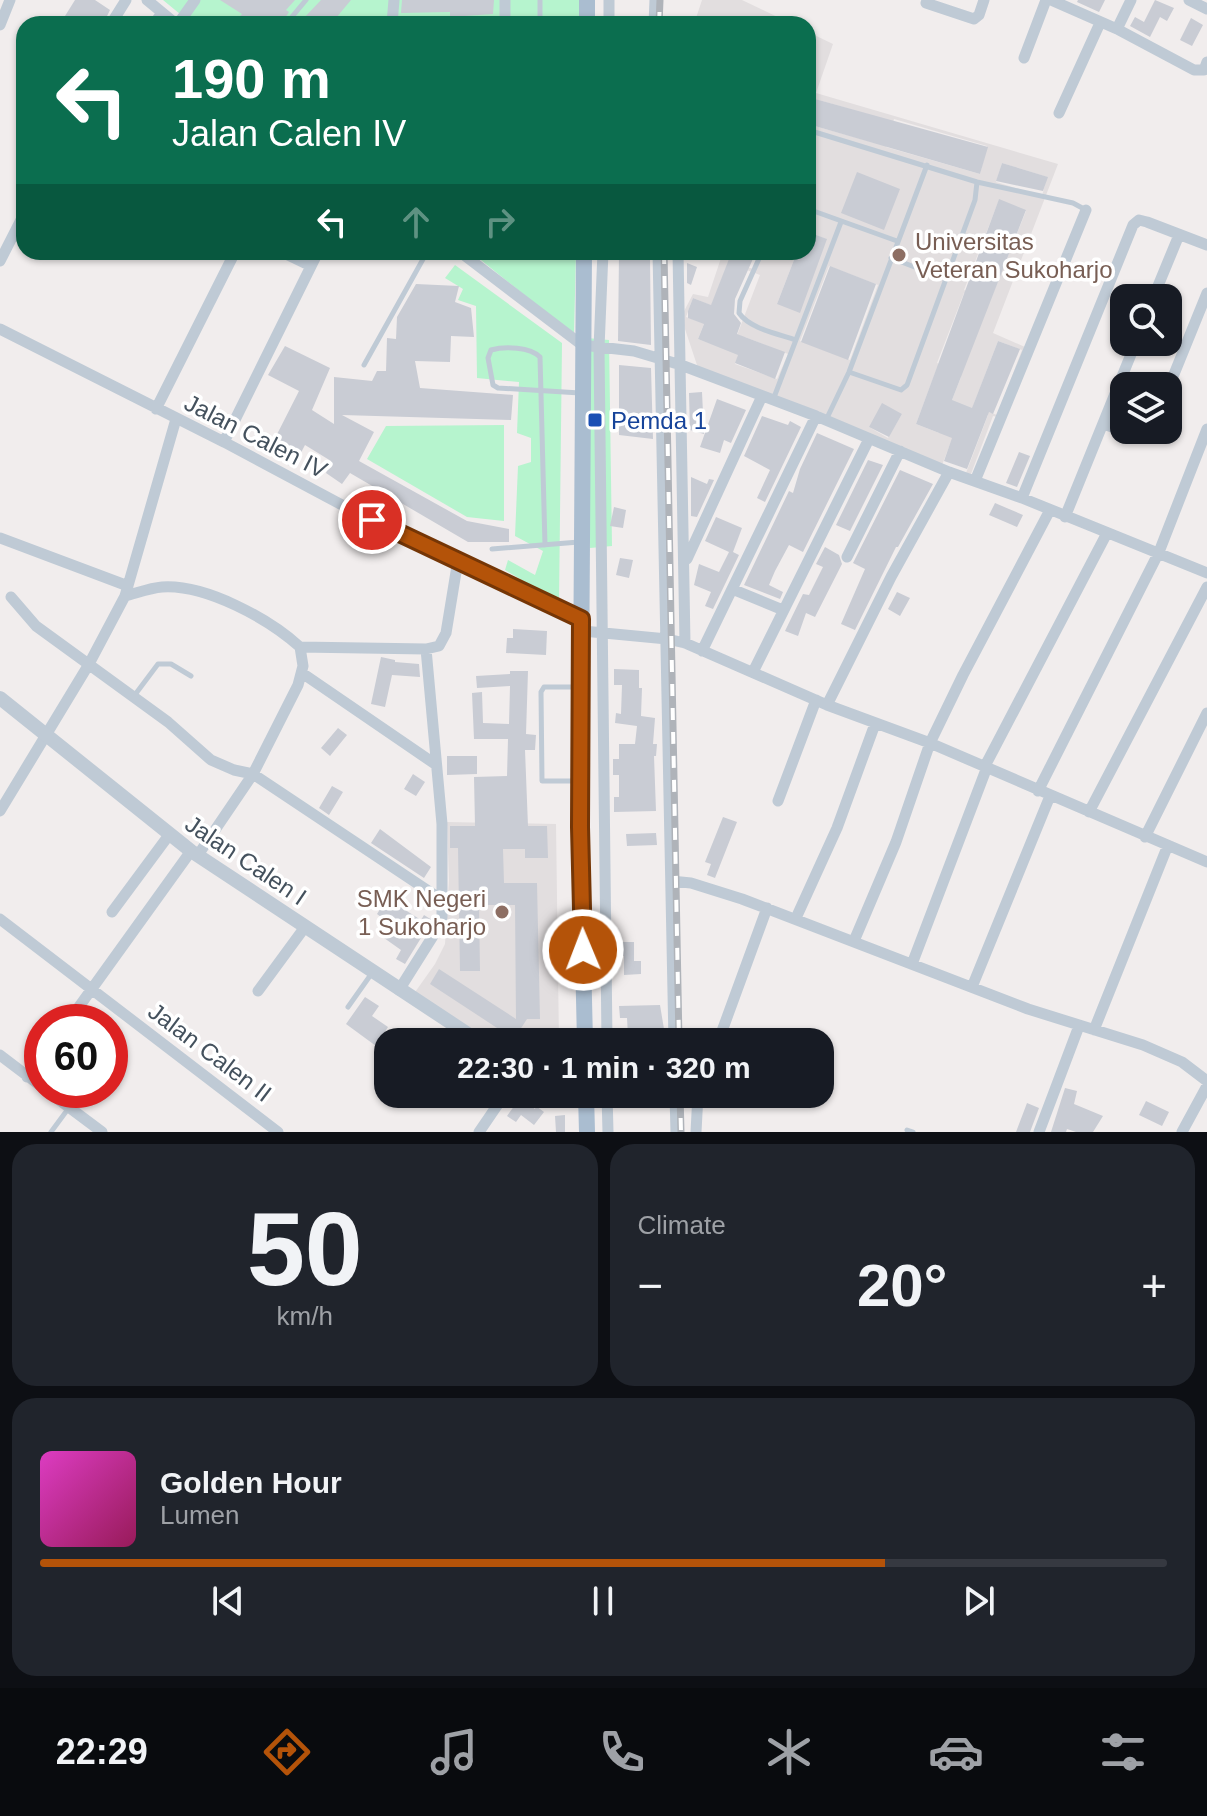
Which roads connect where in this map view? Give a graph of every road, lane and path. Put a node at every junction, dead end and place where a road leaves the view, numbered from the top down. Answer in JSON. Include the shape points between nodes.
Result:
{"nodes":[{"id":1,"x":10,"y":0,"type":"edge"},
{"id":2,"x":147,"y":0,"type":"edge"},
{"id":3,"x":306,"y":0,"type":"edge"},
{"id":4,"x":984,"y":0,"type":"edge"},
{"id":5,"x":1048,"y":0,"type":"edge"},
{"id":6,"x":1131,"y":0,"type":"edge"},
{"id":7,"x":1189,"y":0,"type":"edge"},
{"id":8,"x":926,"y":3,"type":"dead end"},
{"id":9,"x":1064,"y":3,"type":"edge"},
{"id":10,"x":1207,"y":9,"type":"edge"},
{"id":11,"x":160,"y":11,"type":"junction"},
{"id":12,"x":156,"y":16,"type":"edge"},
{"id":13,"x":167,"y":16,"type":"edge"},
{"id":14,"x":293,"y":16,"type":"edge"},
{"id":15,"x":1100,"y":23,"type":"junction"},
{"id":16,"x":0,"y":25,"type":"edge"},
{"id":17,"x":1117,"y":29,"type":"junction"},
{"id":18,"x":1024,"y":58,"type":"dead end"},
{"id":19,"x":1207,"y":62,"type":"edge"},
{"id":20,"x":1059,"y":113,"type":"dead end"},
{"id":21,"x":816,"y":132,"type":"edge"},
{"id":22,"x":927,"y":165,"type":"junction"},
{"id":23,"x":977,"y":182,"type":"junction"},
{"id":24,"x":1086,"y":210,"type":"joint"},
{"id":25,"x":816,"y":212,"type":"edge"},
{"id":26,"x":841,"y":222,"type":"junction"},
{"id":27,"x":16,"y":230,"type":"edge"},
{"id":28,"x":1179,"y":235,"type":"junction"},
{"id":29,"x":897,"y":241,"type":"junction"},
{"id":30,"x":1207,"y":245,"type":"edge"},
{"id":31,"x":891,"y":258,"type":"junction"},
{"id":32,"x":231,"y":260,"type":"edge"},
{"id":33,"x":299,"y":260,"type":"edge"},
{"id":34,"x":314,"y":260,"type":"edge"},
{"id":35,"x":423,"y":260,"type":"edge"},
{"id":36,"x":470,"y":260,"type":"edge"},
{"id":37,"x":584,"y":260,"type":"edge"},
{"id":38,"x":603,"y":260,"type":"edge"},
{"id":39,"x":658,"y":260,"type":"edge"},
{"id":40,"x":678,"y":260,"type":"edge"},
{"id":41,"x":758,"y":260,"type":"edge"},
{"id":42,"x":0,"y":261,"type":"edge"},
{"id":43,"x":311,"y":266,"type":"junction"},
{"id":44,"x":946,"y":279,"type":"junction"},
{"id":45,"x":1159,"y":284,"type":"edge"},
{"id":46,"x":1207,"y":293,"type":"edge"},
{"id":47,"x":0,"y":329,"type":"edge"},
{"id":48,"x":796,"y":340,"type":"junction"},
{"id":49,"x":582,"y":345,"type":"junction"},
{"id":50,"x":599,"y":348,"type":"junction"},
{"id":51,"x":1130,"y":356,"type":"edge"},
{"id":52,"x":660,"y":358,"type":"junction"},
{"id":53,"x":364,"y":365,"type":"dead end"},
{"id":54,"x":681,"y":365,"type":"junction"},
{"id":55,"x":849,"y":372,"type":"junction"},
{"id":56,"x":1175,"y":372,"type":"edge"},
{"id":57,"x":541,"y":388,"type":"junction"},
{"id":58,"x":581,"y":393,"type":"junction"},
{"id":59,"x":768,"y":398,"type":"junction"},
{"id":60,"x":156,"y":409,"type":"junction"},
{"id":61,"x":821,"y":418,"type":"junction"},
{"id":62,"x":176,"y":419,"type":"junction"},
{"id":63,"x":1103,"y":424,"type":"junction"},
{"id":64,"x":1110,"y":426,"type":"edge"},
{"id":65,"x":1207,"y":429,"type":"edge"},
{"id":66,"x":869,"y":439,"type":"junction"},
{"id":67,"x":224,"y":442,"type":"junction"},
{"id":68,"x":900,"y":451,"type":"junction"},
{"id":69,"x":949,"y":472,"type":"junction"},
{"id":70,"x":975,"y":481,"type":"junction"},
{"id":71,"x":1022,"y":498,"type":"junction"},
{"id":72,"x":1050,"y":510,"type":"junction"},
{"id":73,"x":1065,"y":517,"type":"junction"},
{"id":74,"x":1107,"y":533,"type":"junction"},
{"id":75,"x":0,"y":538,"type":"edge"},
{"id":76,"x":581,"y":542,"type":"junction"},
{"id":77,"x":545,"y":545,"type":"junction"},
{"id":78,"x":492,"y":549,"type":"dead end"},
{"id":79,"x":1159,"y":552,"type":"junction"},
{"id":80,"x":847,"y":557,"type":"dead end"},
{"id":81,"x":458,"y":560,"type":"junction"},
{"id":82,"x":685,"y":563,"type":"junction"},
{"id":83,"x":1207,"y":572,"type":"edge"},
{"id":84,"x":1207,"y":587,"type":"edge"},
{"id":85,"x":732,"y":589,"type":"junction"},
{"id":86,"x":127,"y":591,"type":"junction"},
{"id":87,"x":11,"y":597,"type":"dead end"},
{"id":88,"x":783,"y":610,"type":"junction"},
{"id":89,"x":582,"y":625,"type":"junction"},
{"id":90,"x":603,"y":633,"type":"junction"},
{"id":91,"x":667,"y":639,"type":"junction"},
{"id":92,"x":685,"y":643,"type":"junction"},
{"id":93,"x":300,"y":647,"type":"junction"},
{"id":94,"x":426,"y":649,"type":"junction"},
{"id":95,"x":702,"y":651,"type":"junction"},
{"id":96,"x":89,"y":664,"type":"junction"},
{"id":97,"x":753,"y":672,"type":"junction"},
{"id":98,"x":302,"y":673,"type":"junction"},
{"id":99,"x":191,"y":676,"type":"dead end"},
{"id":100,"x":582,"y":687,"type":"junction"},
{"id":101,"x":133,"y":697,"type":"junction"},
{"id":102,"x":0,"y":698,"type":"edge"},
{"id":103,"x":821,"y":702,"type":"junction"},
{"id":104,"x":1207,"y":713,"type":"edge"},
{"id":105,"x":875,"y":724,"type":"junction"},
{"id":106,"x":46,"y":733,"type":"junction"},
{"id":107,"x":930,"y":743,"type":"junction"},
{"id":108,"x":435,"y":764,"type":"junction"},
{"id":109,"x":986,"y":767,"type":"junction"},
{"id":110,"x":253,"y":774,"type":"junction"},
{"id":111,"x":580,"y":780,"type":"junction"},
{"id":112,"x":1044,"y":793,"type":"junction"},
{"id":113,"x":778,"y":801,"type":"dead end"},
{"id":114,"x":0,"y":811,"type":"edge"},
{"id":115,"x":1089,"y":812,"type":"junction"},
{"id":116,"x":169,"y":835,"type":"junction"},
{"id":117,"x":1145,"y":837,"type":"junction"},
{"id":118,"x":1168,"y":845,"type":"junction"},
{"id":119,"x":194,"y":853,"type":"junction"},
{"id":120,"x":1207,"y":862,"type":"edge"},
{"id":121,"x":671,"y":881,"type":"junction"},
{"id":122,"x":442,"y":900,"type":"junction"},
{"id":123,"x":767,"y":908,"type":"junction"},
{"id":124,"x":112,"y":912,"type":"dead end"},
{"id":125,"x":796,"y":918,"type":"junction"},
{"id":126,"x":0,"y":919,"type":"edge"},
{"id":127,"x":305,"y":927,"type":"junction"},
{"id":128,"x":854,"y":941,"type":"junction"},
{"id":129,"x":912,"y":964,"type":"junction"},
{"id":130,"x":372,"y":973,"type":"junction"},
{"id":131,"x":972,"y":987,"type":"junction"},
{"id":132,"x":399,"y":990,"type":"junction"},
{"id":133,"x":92,"y":991,"type":"junction"},
{"id":134,"x":258,"y":991,"type":"dead end"},
{"id":135,"x":82,"y":1004,"type":"edge"},
{"id":136,"x":348,"y":1007,"type":"dead end"},
{"id":137,"x":1079,"y":1026,"type":"junction"},
{"id":138,"x":458,"y":1028,"type":"edge"},
{"id":139,"x":585,"y":1028,"type":"edge"},
{"id":140,"x":607,"y":1028,"type":"edge"},
{"id":141,"x":674,"y":1028,"type":"edge"},
{"id":142,"x":723,"y":1028,"type":"edge"},
{"id":143,"x":1094,"y":1030,"type":"junction"},
{"id":144,"x":0,"y":1055,"type":"edge"},
{"id":145,"x":24,"y":1075,"type":"edge"},
{"id":146,"x":1207,"y":1084,"type":"edge"},
{"id":147,"x":69,"y":1108,"type":"edge"},
{"id":148,"x":72,"y":1108,"type":"edge"},
{"id":149,"x":495,"y":1108,"type":"edge"},
{"id":150,"x":586,"y":1108,"type":"edge"},
{"id":151,"x":607,"y":1108,"type":"edge"},
{"id":152,"x":675,"y":1108,"type":"edge"},
{"id":153,"x":695,"y":1108,"type":"edge"},
{"id":154,"x":51,"y":1132,"type":"edge"},
{"id":155,"x":102,"y":1132,"type":"edge"},
{"id":156,"x":278,"y":1132,"type":"edge"},
{"id":157,"x":479,"y":1132,"type":"edge"},
{"id":158,"x":587,"y":1132,"type":"edge"},
{"id":159,"x":608,"y":1132,"type":"edge"},
{"id":160,"x":676,"y":1132,"type":"edge"},
{"id":161,"x":696,"y":1132,"type":"edge"},
{"id":162,"x":1039,"y":1132,"type":"edge"},
{"id":163,"x":1182,"y":1132,"type":"edge"}],
"edges":[{"from":1,"to":16,"type":"street"},
{"from":2,"to":11,"type":"street"},
{"from":3,"to":14,"type":"lane"},
{"from":4,"to":8,"type":"street","via":[[974,19]]},
{"from":5,"to":9,"type":"street"},
{"from":5,"to":18,"type":"street"},
{"from":6,"to":17,"type":"street"},
{"from":7,"to":10,"type":"street"},
{"from":9,"to":15,"type":"street"},
{"from":11,"to":12,"type":"lane"},
{"from":11,"to":13,"type":"street"},
{"from":15,"to":17,"type":"street"},
{"from":15,"to":20,"type":"street"},
{"from":17,"to":19,"type":"street","via":[[1194,70],[1204,70]]},
{"from":21,"to":22,"type":"lane"},
{"from":22,"to":23,"type":"lane"},
{"from":22,"to":29,"type":"lane"},
{"from":23,"to":24,"type":"lane"},
{"from":23,"to":44,"type":"lane"},
{"from":24,"to":70,"type":"street"},
{"from":25,"to":26,"type":"lane"},
{"from":26,"to":29,"type":"lane"},
{"from":26,"to":48,"type":"lane"},
{"from":27,"to":42,"type":"street"},
{"from":28,"to":30,"type":"street"},
{"from":28,"to":45,"type":"street"},
{"from":28,"to":71,"type":"street","via":[[1139,220],[1133,225]]},
{"from":29,"to":31,"type":"lane"},
{"from":31,"to":44,"type":"lane"},
{"from":31,"to":55,"type":"lane"},
{"from":32,"to":60,"type":"street"},
{"from":33,"to":43,"type":"street"},
{"from":34,"to":43,"type":"street"},
{"from":35,"to":53,"type":"lane"},
{"from":36,"to":49,"type":"street"},
{"from":37,"to":49,"type":"main road"},
{"from":38,"to":50,"type":"street"},
{"from":39,"to":52,"type":"street"},
{"from":40,"to":54,"type":"street"},
{"from":41,"to":48,"type":"lane","via":[[739,313],[751,324]]},
{"from":43,"to":67,"type":"street"},
{"from":44,"to":55,"type":"lane","via":[[907,385],[893,389]]},
{"from":46,"to":56,"type":"street"},
{"from":47,"to":60,"type":"street","name":"Jalan Calen IV"},
{"from":48,"to":59,"type":"lane"},
{"from":49,"to":50,"type":"street"},
{"from":49,"to":58,"type":"main road"},
{"from":50,"to":52,"type":"street"},
{"from":50,"to":90,"type":"street"},
{"from":51,"to":63,"type":"street"},
{"from":52,"to":54,"type":"street"},
{"from":52,"to":91,"type":"street"},
{"from":54,"to":59,"type":"street"},
{"from":54,"to":82,"type":"street"},
{"from":55,"to":61,"type":"lane"},
{"from":57,"to":57,"type":"lane","via":[[493,385],[491,350],[538,354]]},
{"from":57,"to":58,"type":"lane"},
{"from":57,"to":77,"type":"lane"},
{"from":58,"to":76,"type":"main road"},
{"from":59,"to":61,"type":"street"},
{"from":59,"to":82,"type":"street"},
{"from":60,"to":62,"type":"street","name":"Jalan Calen IV"},
{"from":61,"to":66,"type":"street"},
{"from":61,"to":85,"type":"street"},
{"from":62,"to":67,"type":"street","name":"Jalan Calen IV"},
{"from":62,"to":86,"type":"street"},
{"from":63,"to":64,"type":"street"},
{"from":63,"to":73,"type":"street"},
{"from":65,"to":79,"type":"street"},
{"from":66,"to":68,"type":"street"},
{"from":66,"to":88,"type":"street"},
{"from":67,"to":81,"type":"street","name":"Jalan Calen IV"},
{"from":68,"to":69,"type":"street"},
{"from":68,"to":80,"type":"street"},
{"from":69,"to":70,"type":"street"},
{"from":69,"to":103,"type":"street"},
{"from":70,"to":71,"type":"street"},
{"from":71,"to":72,"type":"street"},
{"from":72,"to":73,"type":"street"},
{"from":72,"to":107,"type":"street"},
{"from":73,"to":74,"type":"street"},
{"from":74,"to":79,"type":"street"},
{"from":74,"to":109,"type":"street"},
{"from":75,"to":86,"type":"street"},
{"from":76,"to":77,"type":"lane"},
{"from":76,"to":89,"type":"main road"},
{"from":77,"to":78,"type":"lane"},
{"from":79,"to":83,"type":"street"},
{"from":79,"to":112,"type":"street"},
{"from":81,"to":89,"type":"street","name":"Jalan Calen IV"},
{"from":81,"to":94,"type":"street","via":[[443,641]]},
{"from":82,"to":92,"type":"street"},
{"from":84,"to":115,"type":"street"},
{"from":85,"to":88,"type":"street"},
{"from":85,"to":95,"type":"street"},
{"from":86,"to":93,"type":"street","via":[[162,587],[219,599],[271,623]]},
{"from":86,"to":96,"type":"street"},
{"from":87,"to":96,"type":"street","via":[[28,619]]},
{"from":88,"to":97,"type":"street"},
{"from":89,"to":90,"type":"street","name":"Jalan Calen IV"},
{"from":89,"to":100,"type":"main road"},
{"from":90,"to":91,"type":"street","name":"Jalan Calen IV"},
{"from":90,"to":140,"type":"street"},
{"from":91,"to":92,"type":"street","name":"Jalan Calen IV"},
{"from":91,"to":121,"type":"street"},
{"from":92,"to":95,"type":"street","name":"Jalan Calen IV"},
{"from":93,"to":94,"type":"street"},
{"from":93,"to":98,"type":"street"},
{"from":94,"to":108,"type":"street"},
{"from":95,"to":97,"type":"street","name":"Jalan Calen IV"},
{"from":96,"to":101,"type":"street"},
{"from":96,"to":106,"type":"street"},
{"from":97,"to":103,"type":"street","name":"Jalan Calen IV"},
{"from":98,"to":108,"type":"street"},
{"from":98,"to":110,"type":"street"},
{"from":99,"to":101,"type":"lane","via":[[171,664],[158,664]]},
{"from":100,"to":111,"type":"main road"},
{"from":100,"to":111,"type":"lane","via":[[544,687],[541,692],[542,781]]},
{"from":101,"to":110,"type":"street","via":[[211,760]]},
{"from":102,"to":106,"type":"street","name":"Jalan Calen I"},
{"from":103,"to":105,"type":"street","name":"Jalan Calen IV"},
{"from":103,"to":113,"type":"street"},
{"from":104,"to":117,"type":"street"},
{"from":105,"to":107,"type":"street","name":"Jalan Calen IV"},
{"from":105,"to":125,"type":"street","via":[[837,828]]},
{"from":106,"to":114,"type":"street"},
{"from":106,"to":116,"type":"street","name":"Jalan Calen I"},
{"from":107,"to":109,"type":"street","name":"Jalan Calen IV"},
{"from":107,"to":128,"type":"street"},
{"from":108,"to":122,"type":"street"},
{"from":109,"to":112,"type":"street","name":"Jalan Calen IV"},
{"from":109,"to":129,"type":"street"},
{"from":110,"to":119,"type":"street"},
{"from":110,"to":122,"type":"street"},
{"from":111,"to":139,"type":"main road"},
{"from":112,"to":115,"type":"street","name":"Jalan Calen IV"},
{"from":112,"to":131,"type":"street"},
{"from":115,"to":117,"type":"street","name":"Jalan Calen IV"},
{"from":116,"to":119,"type":"street","name":"Jalan Calen I"},
{"from":116,"to":124,"type":"street"},
{"from":117,"to":118,"type":"street","name":"Jalan Calen IV"},
{"from":118,"to":120,"type":"street","name":"Jalan Calen IV"},
{"from":118,"to":143,"type":"street"},
{"from":119,"to":127,"type":"street","name":"Jalan Calen I"},
{"from":119,"to":133,"type":"street"},
{"from":121,"to":123,"type":"street"},
{"from":121,"to":141,"type":"street"},
{"from":122,"to":132,"type":"street","via":[[438,928]]},
{"from":123,"to":125,"type":"street"},
{"from":123,"to":142,"type":"street"},
{"from":125,"to":128,"type":"street"},
{"from":126,"to":133,"type":"street","name":"Jalan Calen II"},
{"from":127,"to":130,"type":"street","name":"Jalan Calen I"},
{"from":127,"to":134,"type":"street"},
{"from":128,"to":129,"type":"street"},
{"from":129,"to":131,"type":"street"},
{"from":130,"to":132,"type":"street","name":"Jalan Calen I"},
{"from":130,"to":136,"type":"lane"},
{"from":131,"to":137,"type":"street"},
{"from":132,"to":138,"type":"street","name":"Jalan Calen I"},
{"from":133,"to":135,"type":"street"},
{"from":133,"to":156,"type":"street","name":"Jalan Calen II"},
{"from":137,"to":143,"type":"street"},
{"from":137,"to":162,"type":"street"},
{"from":143,"to":146,"type":"street","via":[[1172,1057]]},
{"from":144,"to":145,"type":"street"},
{"from":146,"to":163,"type":"street"},
{"from":147,"to":154,"type":"lane"},
{"from":148,"to":155,"type":"street"},
{"from":149,"to":157,"type":"street"},
{"from":150,"to":158,"type":"main road"},
{"from":151,"to":159,"type":"street"},
{"from":152,"to":160,"type":"street"},
{"from":153,"to":161,"type":"street"}]}
